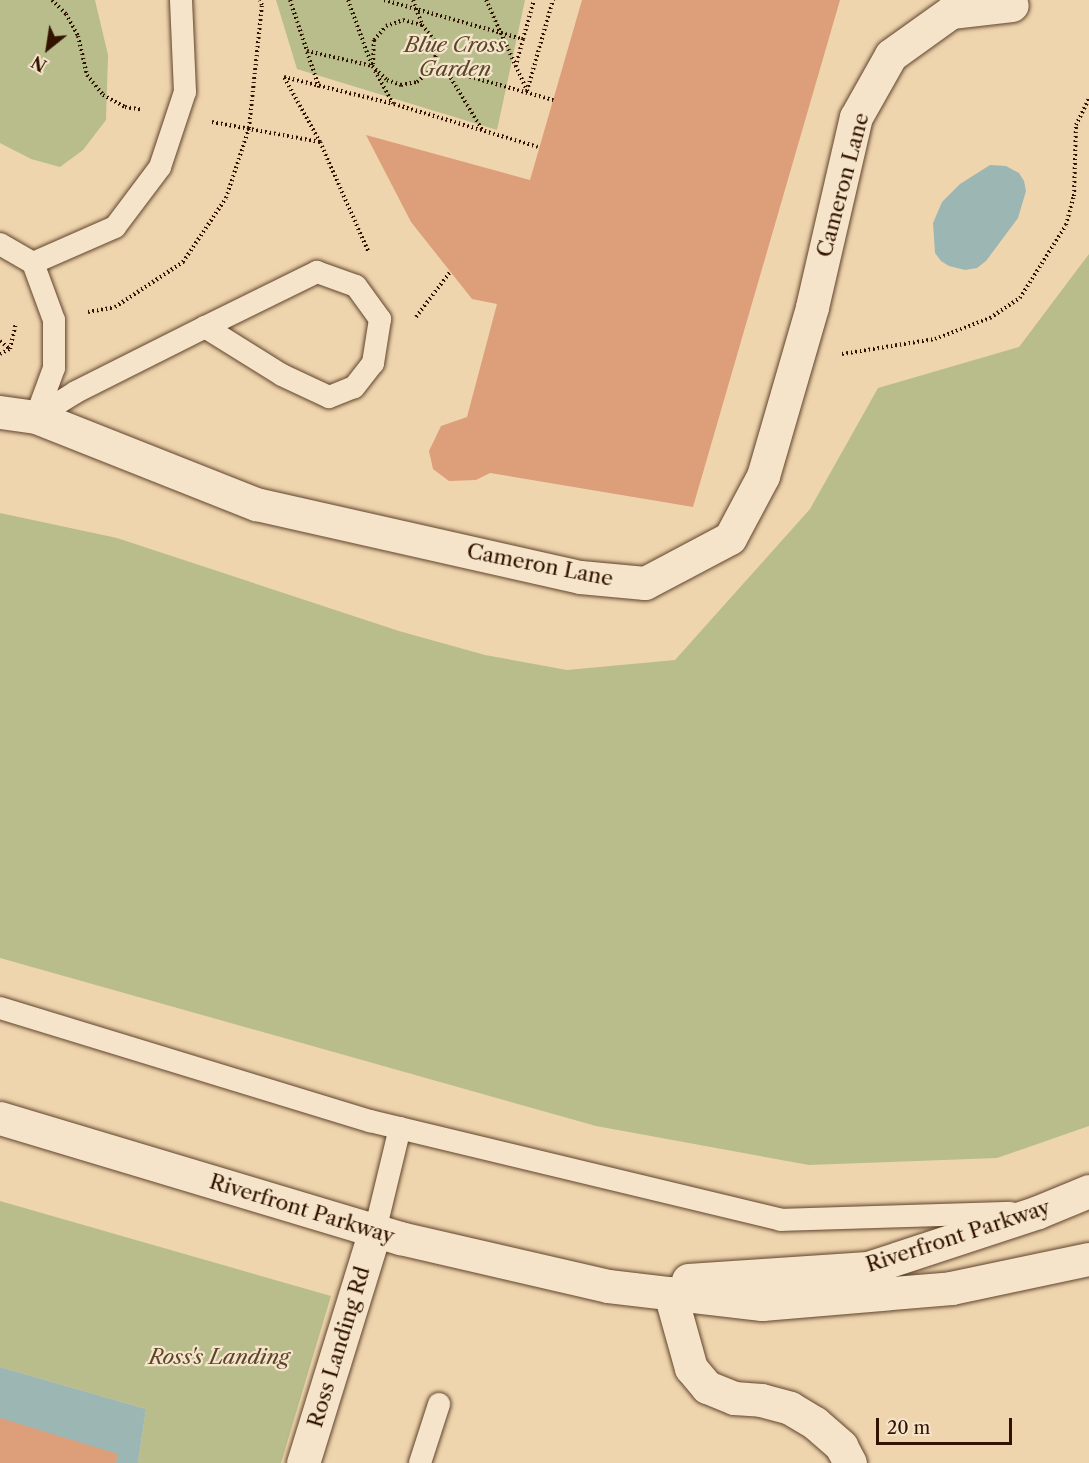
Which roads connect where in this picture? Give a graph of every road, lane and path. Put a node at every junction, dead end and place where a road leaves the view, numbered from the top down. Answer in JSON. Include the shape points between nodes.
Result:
{"nodes":[{"id":1,"x":52,"y":0,"type":"edge"},
{"id":2,"x":182,"y":0,"type":"edge"},
{"id":3,"x":260,"y":0,"type":"edge"},
{"id":4,"x":290,"y":0,"type":"edge"},
{"id":5,"x":348,"y":0,"type":"edge"},
{"id":6,"x":384,"y":0,"type":"edge"},
{"id":7,"x":413,"y":0,"type":"edge"},
{"id":8,"x":486,"y":0,"type":"edge"},
{"id":9,"x":534,"y":0,"type":"edge"},
{"id":10,"x":553,"y":0,"type":"edge"},
{"id":11,"x":1012,"y":5,"type":"dead end"},
{"id":12,"x":416,"y":9,"type":"junction"},
{"id":13,"x":422,"y":25,"type":"junction"},
{"id":14,"x":501,"y":33,"type":"junction"},
{"id":15,"x":523,"y":39,"type":"junction"},
{"id":16,"x":307,"y":51,"type":"junction"},
{"id":17,"x":372,"y":66,"type":"junction"},
{"id":18,"x":516,"y":66,"type":"junction"},
{"id":19,"x":435,"y":67,"type":"junction"},
{"id":20,"x":446,"y":70,"type":"junction"},
{"id":21,"x":319,"y":87,"type":"junction"},
{"id":22,"x":527,"y":91,"type":"junction"},
{"id":23,"x":1089,"y":98,"type":"edge"},
{"id":24,"x":553,"y":100,"type":"dead end"},
{"id":25,"x":394,"y":104,"type":"junction"},
{"id":26,"x":177,"y":116,"type":"junction"},
{"id":27,"x":249,"y":128,"type":"junction"},
{"id":28,"x":483,"y":131,"type":"junction"},
{"id":29,"x":320,"y":142,"type":"junction"},
{"id":30,"x":538,"y":147,"type":"dead end"},
{"id":31,"x":0,"y":244,"type":"edge"},
{"id":32,"x":369,"y":253,"type":"dead end"},
{"id":33,"x":33,"y":263,"type":"junction"},
{"id":34,"x":450,"y":272,"type":"dead end"},
{"id":35,"x":407,"y":310,"type":"dead end"},
{"id":36,"x":85,"y":313,"type":"dead end"},
{"id":37,"x":17,"y":320,"type":"dead end"},
{"id":38,"x":206,"y":327,"type":"junction"},
{"id":39,"x":0,"y":341,"type":"edge"},
{"id":40,"x":10,"y":349,"type":"junction"},
{"id":41,"x":0,"y":354,"type":"edge"},
{"id":42,"x":842,"y":354,"type":"dead end"},
{"id":43,"x":0,"y":412,"type":"edge"},
{"id":44,"x":36,"y":417,"type":"junction"},
{"id":45,"x":0,"y":1008,"type":"edge"},
{"id":46,"x":0,"y":1118,"type":"edge"},
{"id":47,"x":400,"y":1128,"type":"junction"},
{"id":48,"x":1089,"y":1191,"type":"edge"},
{"id":49,"x":1038,"y":1212,"type":"junction"},
{"id":50,"x":375,"y":1231,"type":"junction"},
{"id":51,"x":1089,"y":1259,"type":"edge"},
{"id":52,"x":608,"y":1286,"type":"junction"},
{"id":53,"x":670,"y":1293,"type":"junction"},
{"id":54,"x":439,"y":1404,"type":"dead end"},
{"id":55,"x":303,"y":1463,"type":"edge"},
{"id":56,"x":420,"y":1463,"type":"edge"},
{"id":57,"x":850,"y":1463,"type":"edge"}],
"edges":[{"from":1,"to":26,"type":"path","via":[[66,14],[78,36],[87,75],[103,95],[125,107]]},
{"from":2,"to":26,"type":"lane","via":[[184,92]]},
{"from":3,"to":27,"type":"path"},
{"from":4,"to":16,"type":"path"},
{"from":5,"to":17,"type":"path"},
{"from":6,"to":12,"type":"path"},
{"from":7,"to":12,"type":"path"},
{"from":8,"to":14,"type":"path"},
{"from":9,"to":15,"type":"path"},
{"from":10,"to":22,"type":"path"},
{"from":11,"to":44,"type":"street","name":"Cameron Lane","via":[[951,12],[891,55],[856,117],[813,307],[763,476],[730,538],[645,584],[580,577],[256,504]]},
{"from":12,"to":13,"type":"path"},
{"from":12,"to":14,"type":"path"},
{"from":13,"to":17,"type":"path","via":[[403,20],[386,26],[374,40]]},
{"from":13,"to":19,"type":"path","via":[[436,42]]},
{"from":14,"to":15,"type":"path"},
{"from":14,"to":18,"type":"path"},
{"from":15,"to":18,"type":"path"},
{"from":16,"to":17,"type":"path"},
{"from":16,"to":21,"type":"path"},
{"from":17,"to":19,"type":"path","via":[[387,80],[401,85],[417,82]]},
{"from":17,"to":25,"type":"path"},
{"from":18,"to":22,"type":"path"},
{"from":19,"to":20,"type":"path"},
{"from":20,"to":22,"type":"path"},
{"from":20,"to":28,"type":"path"},
{"from":21,"to":25,"type":"path"},
{"from":21,"to":29,"type":"path","via":[[284,78]]},
{"from":22,"to":24,"type":"path"},
{"from":23,"to":42,"type":"path","via":[[1076,125],[1074,196],[1066,225],[1020,298],[990,318],[934,339]]},
{"from":25,"to":28,"type":"path"},
{"from":26,"to":27,"type":"path"},
{"from":26,"to":33,"type":"lane","via":[[160,167],[116,227]]},
{"from":27,"to":29,"type":"path"},
{"from":27,"to":36,"type":"path","via":[[226,198],[183,262],[115,307]]},
{"from":28,"to":30,"type":"path"},
{"from":29,"to":32,"type":"path"},
{"from":31,"to":33,"type":"lane"},
{"from":33,"to":44,"type":"lane","via":[[54,320],[54,368]]},
{"from":34,"to":35,"type":"path","via":[[414,319]]},
{"from":37,"to":40,"type":"path"},
{"from":38,"to":38,"type":"lane","via":[[316,272],[356,286],[380,319],[373,363],[354,387],[328,397],[282,375]]},
{"from":38,"to":44,"type":"lane","via":[[76,392]]},
{"from":39,"to":40,"type":"path"},
{"from":40,"to":41,"type":"path"},
{"from":43,"to":44,"type":"street","name":"Cameron Lane"},
{"from":45,"to":47,"type":"lane"},
{"from":46,"to":50,"type":"street","name":"Riverfront Parkway"},
{"from":47,"to":49,"type":"lane","via":[[781,1220]]},
{"from":47,"to":50,"type":"lane"},
{"from":48,"to":49,"type":"street","name":"Riverfront Parkway"},
{"from":49,"to":52,"type":"street","name":"Riverfront Parkway","via":[[868,1268]]},
{"from":50,"to":52,"type":"street","name":"Riverfront Parkway"},
{"from":50,"to":55,"type":"street","name":"Ross Landing Rd"},
{"from":51,"to":53,"type":"street","name":"Riverfront Parkway","via":[[951,1288],[762,1304]]},
{"from":52,"to":53,"type":"street","name":"Riverfront Parkway"},
{"from":53,"to":57,"type":"street","via":[[691,1368],[707,1387],[734,1398],[790,1408],[841,1446]]},
{"from":54,"to":56,"type":"lane"}]}
